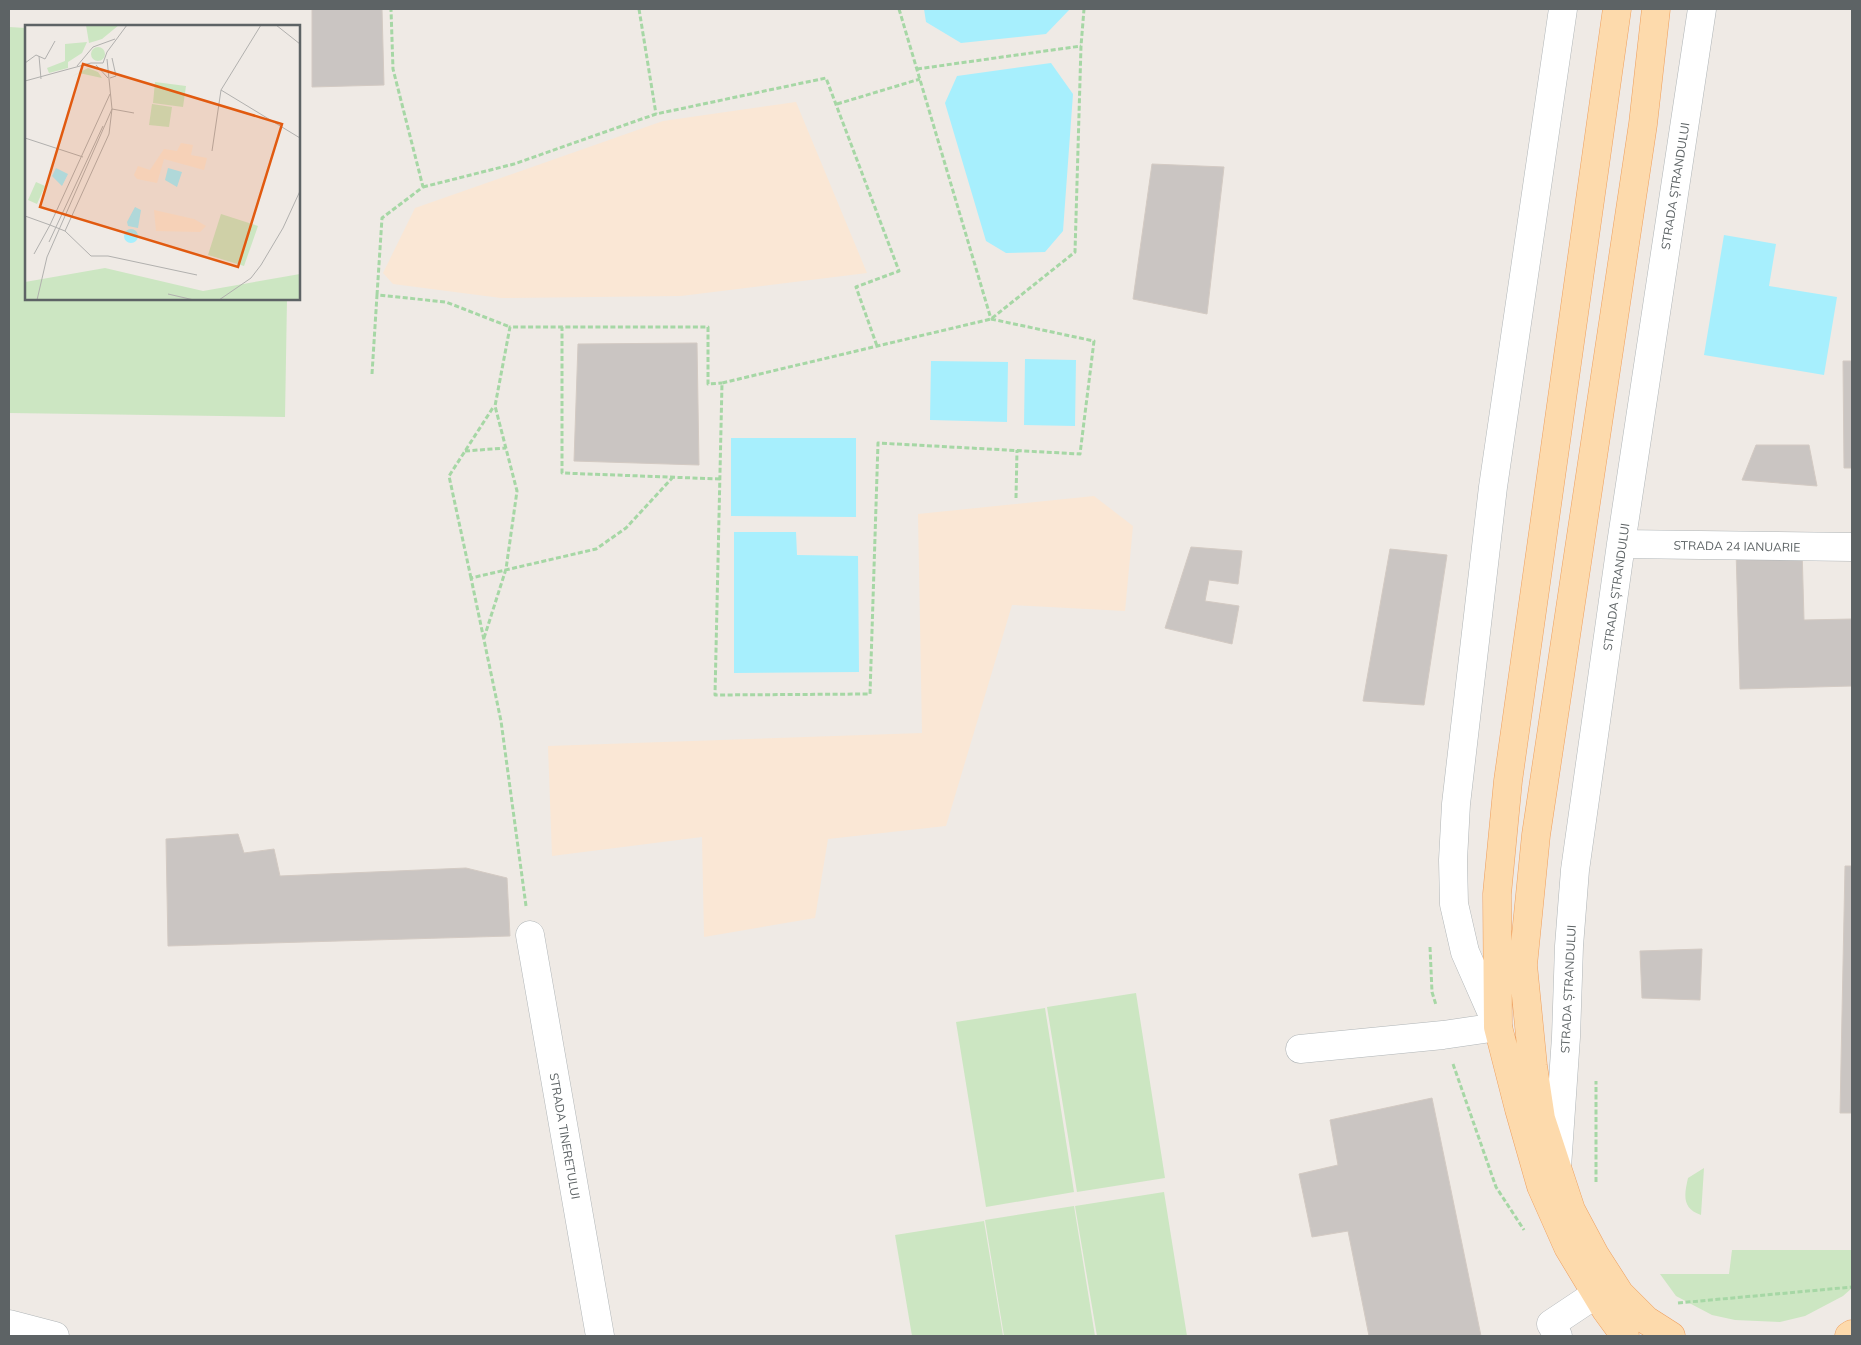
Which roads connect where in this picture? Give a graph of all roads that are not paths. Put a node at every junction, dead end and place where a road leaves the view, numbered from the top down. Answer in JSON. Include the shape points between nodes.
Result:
{"nodes":[{"id":1,"x":1563,"y":9,"type":"edge"},
{"id":2,"x":1617,"y":9,"type":"edge"},
{"id":3,"x":1656,"y":9,"type":"edge"},
{"id":4,"x":1702,"y":9,"type":"edge"},
{"id":5,"x":1622,"y":544,"type":"junction"},
{"id":6,"x":1852,"y":547,"type":"edge"},
{"id":7,"x":530,"y":935,"type":"road end"},
{"id":8,"x":1498,"y":1027,"type":"junction"},
{"id":9,"x":1300,"y":1049,"type":"dead end"},
{"id":10,"x":1556,"y":1168,"type":"junction"},
{"id":11,"x":1596,"y":1294,"type":"junction"},
{"id":12,"x":9,"y":1324,"type":"edge"},
{"id":13,"x":55,"y":1336,"type":"edge"},
{"id":14,"x":600,"y":1336,"type":"edge"},
{"id":15,"x":1558,"y":1336,"type":"edge"},
{"id":16,"x":1624,"y":1336,"type":"edge"},
{"id":17,"x":1671,"y":1336,"type":"edge"}],
"edges":[{"from":1,"to":8,"type":"street","via":[[1493,487],[1456,804],[1454,904],[1465,952]]},
{"from":2,"to":8,"type":"main road","via":[[1508,781],[1497,894]]},
{"from":3,"to":10,"type":"main road","name":"STRADA ȘTRANDULUI","via":[[1643,124],[1536,835],[1523,965],[1532,1066],[1541,1119]]},
{"from":4,"to":5,"type":"street","name":"STRADA ȘTRANDULUI"},
{"from":5,"to":6,"type":"street","name":"STRADA 24 IANUARIE"},
{"from":5,"to":10,"type":"street","name":"STRADA ȘTRANDULUI","via":[[1575,870]]},
{"from":7,"to":14,"type":"street","name":"STRADA TINERETULUI"},
{"from":8,"to":9,"type":"street"},
{"from":8,"to":11,"type":"main road","via":[[1541,1186],[1568,1247]]},
{"from":10,"to":17,"type":"main road","name":"STRADA ȘTRANDULUI","via":[[1571,1210],[1610,1281],[1646,1320]]},
{"from":11,"to":15,"type":"street","via":[[1551,1324]]},
{"from":11,"to":16,"type":"main road"},
{"from":12,"to":13,"type":"street"}]}
